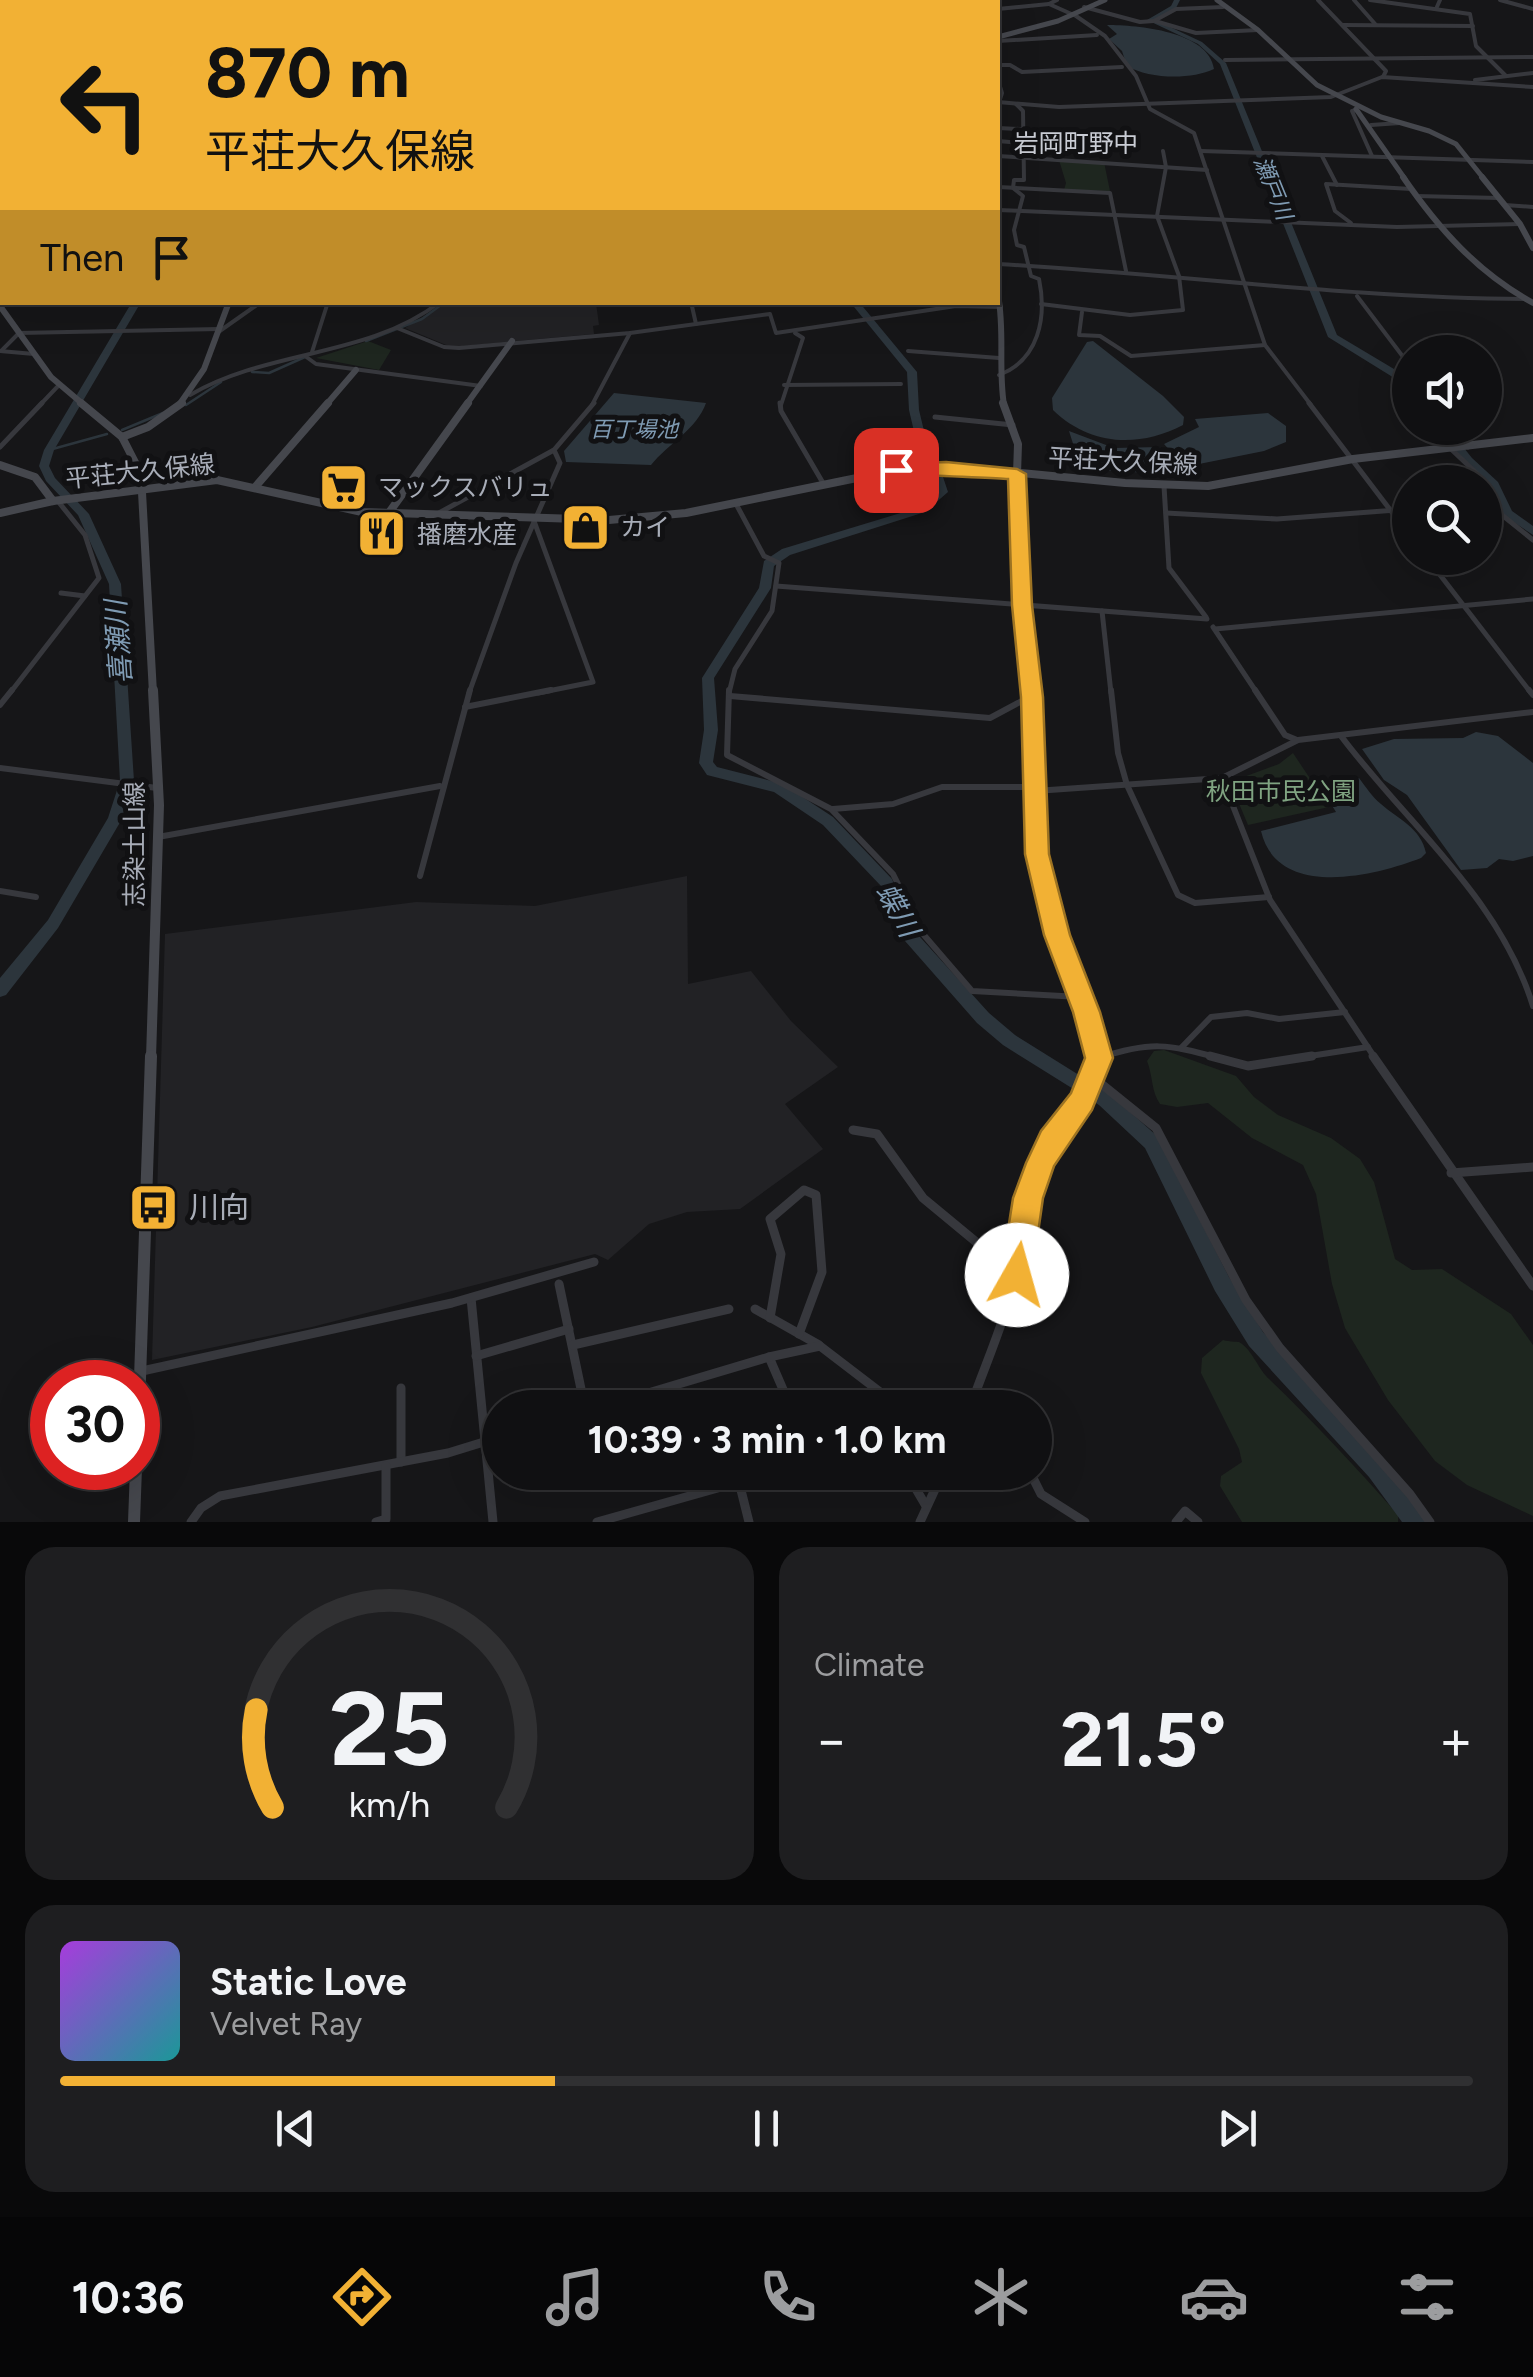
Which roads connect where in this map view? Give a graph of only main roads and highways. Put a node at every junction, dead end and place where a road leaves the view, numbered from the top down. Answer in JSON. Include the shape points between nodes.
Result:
{"nodes":[{"id":1,"x":1106,"y":0,"type":"edge"},
{"id":2,"x":1216,"y":0,"type":"edge"},
{"id":3,"x":1000,"y":38,"type":"edge"},
{"id":4,"x":1357,"y":109,"type":"junction"},
{"id":5,"x":1533,"y":248,"type":"edge"},
{"id":6,"x":1530,"y":301,"type":"edge"},
{"id":7,"x":1000,"y":303,"type":"edge"},
{"id":8,"x":228,"y":305,"type":"edge"},
{"id":9,"x":0,"y":306,"type":"edge"},
{"id":10,"x":512,"y":341,"type":"road end"},
{"id":11,"x":999,"y":358,"type":"road end"},
{"id":12,"x":1013,"y":424,"type":"road end"},
{"id":13,"x":122,"y":436,"type":"junction"},
{"id":14,"x":1533,"y":438,"type":"edge"},
{"id":15,"x":1466,"y":448,"type":"road end"},
{"id":16,"x":1452,"y":449,"type":"road end"},
{"id":17,"x":0,"y":465,"type":"edge"},
{"id":18,"x":1017,"y":474,"type":"junction"},
{"id":19,"x":141,"y":488,"type":"junction"},
{"id":20,"x":56,"y":500,"type":"junction"},
{"id":21,"x":0,"y":513,"type":"edge"},
{"id":22,"x":388,"y":514,"type":"junction"},
{"id":23,"x":140,"y":1360,"type":"edge"},
{"id":24,"x":135,"y":1490,"type":"edge"},
{"id":25,"x":134,"y":1522,"type":"edge"}],
"edges":[{"from":1,"to":3,"type":"main road"},
{"from":2,"to":4,"type":"main road"},
{"from":4,"to":5,"type":"main road","via":[[1445,138],[1468,156]]},
{"from":4,"to":6,"type":"main road","via":[[1439,226],[1480,271]]},
{"from":7,"to":11,"type":"main road"},
{"from":8,"to":13,"type":"main road","via":[[190,395],[165,420]]},
{"from":9,"to":13,"type":"main road","via":[[59,385]]},
{"from":10,"to":22,"type":"main road"},
{"from":12,"to":18,"type":"main road"},
{"from":13,"to":19,"type":"main road","name":"志染土山線","via":[[139,464]]},
{"from":14,"to":15,"type":"main road","name":"平荘大久保線"},
{"from":16,"to":18,"type":"main road","name":"平荘大久保線","via":[[1208,486]]},
{"from":17,"to":20,"type":"main road","via":[[35,477]]},
{"from":18,"to":22,"type":"main road","name":"平荘大久保線","via":[[941,468],[869,473],[656,517],[609,520]]},
{"from":19,"to":20,"type":"main road","name":"平荘大久保線"},
{"from":19,"to":22,"type":"main road","name":"平荘大久保線","via":[[217,480],[337,509]]},
{"from":19,"to":23,"type":"main road","name":"志染土山線","via":[[158,837]]},
{"from":20,"to":21,"type":"main road","name":"平荘大久保線"},
{"from":24,"to":25,"type":"main road"}]}
